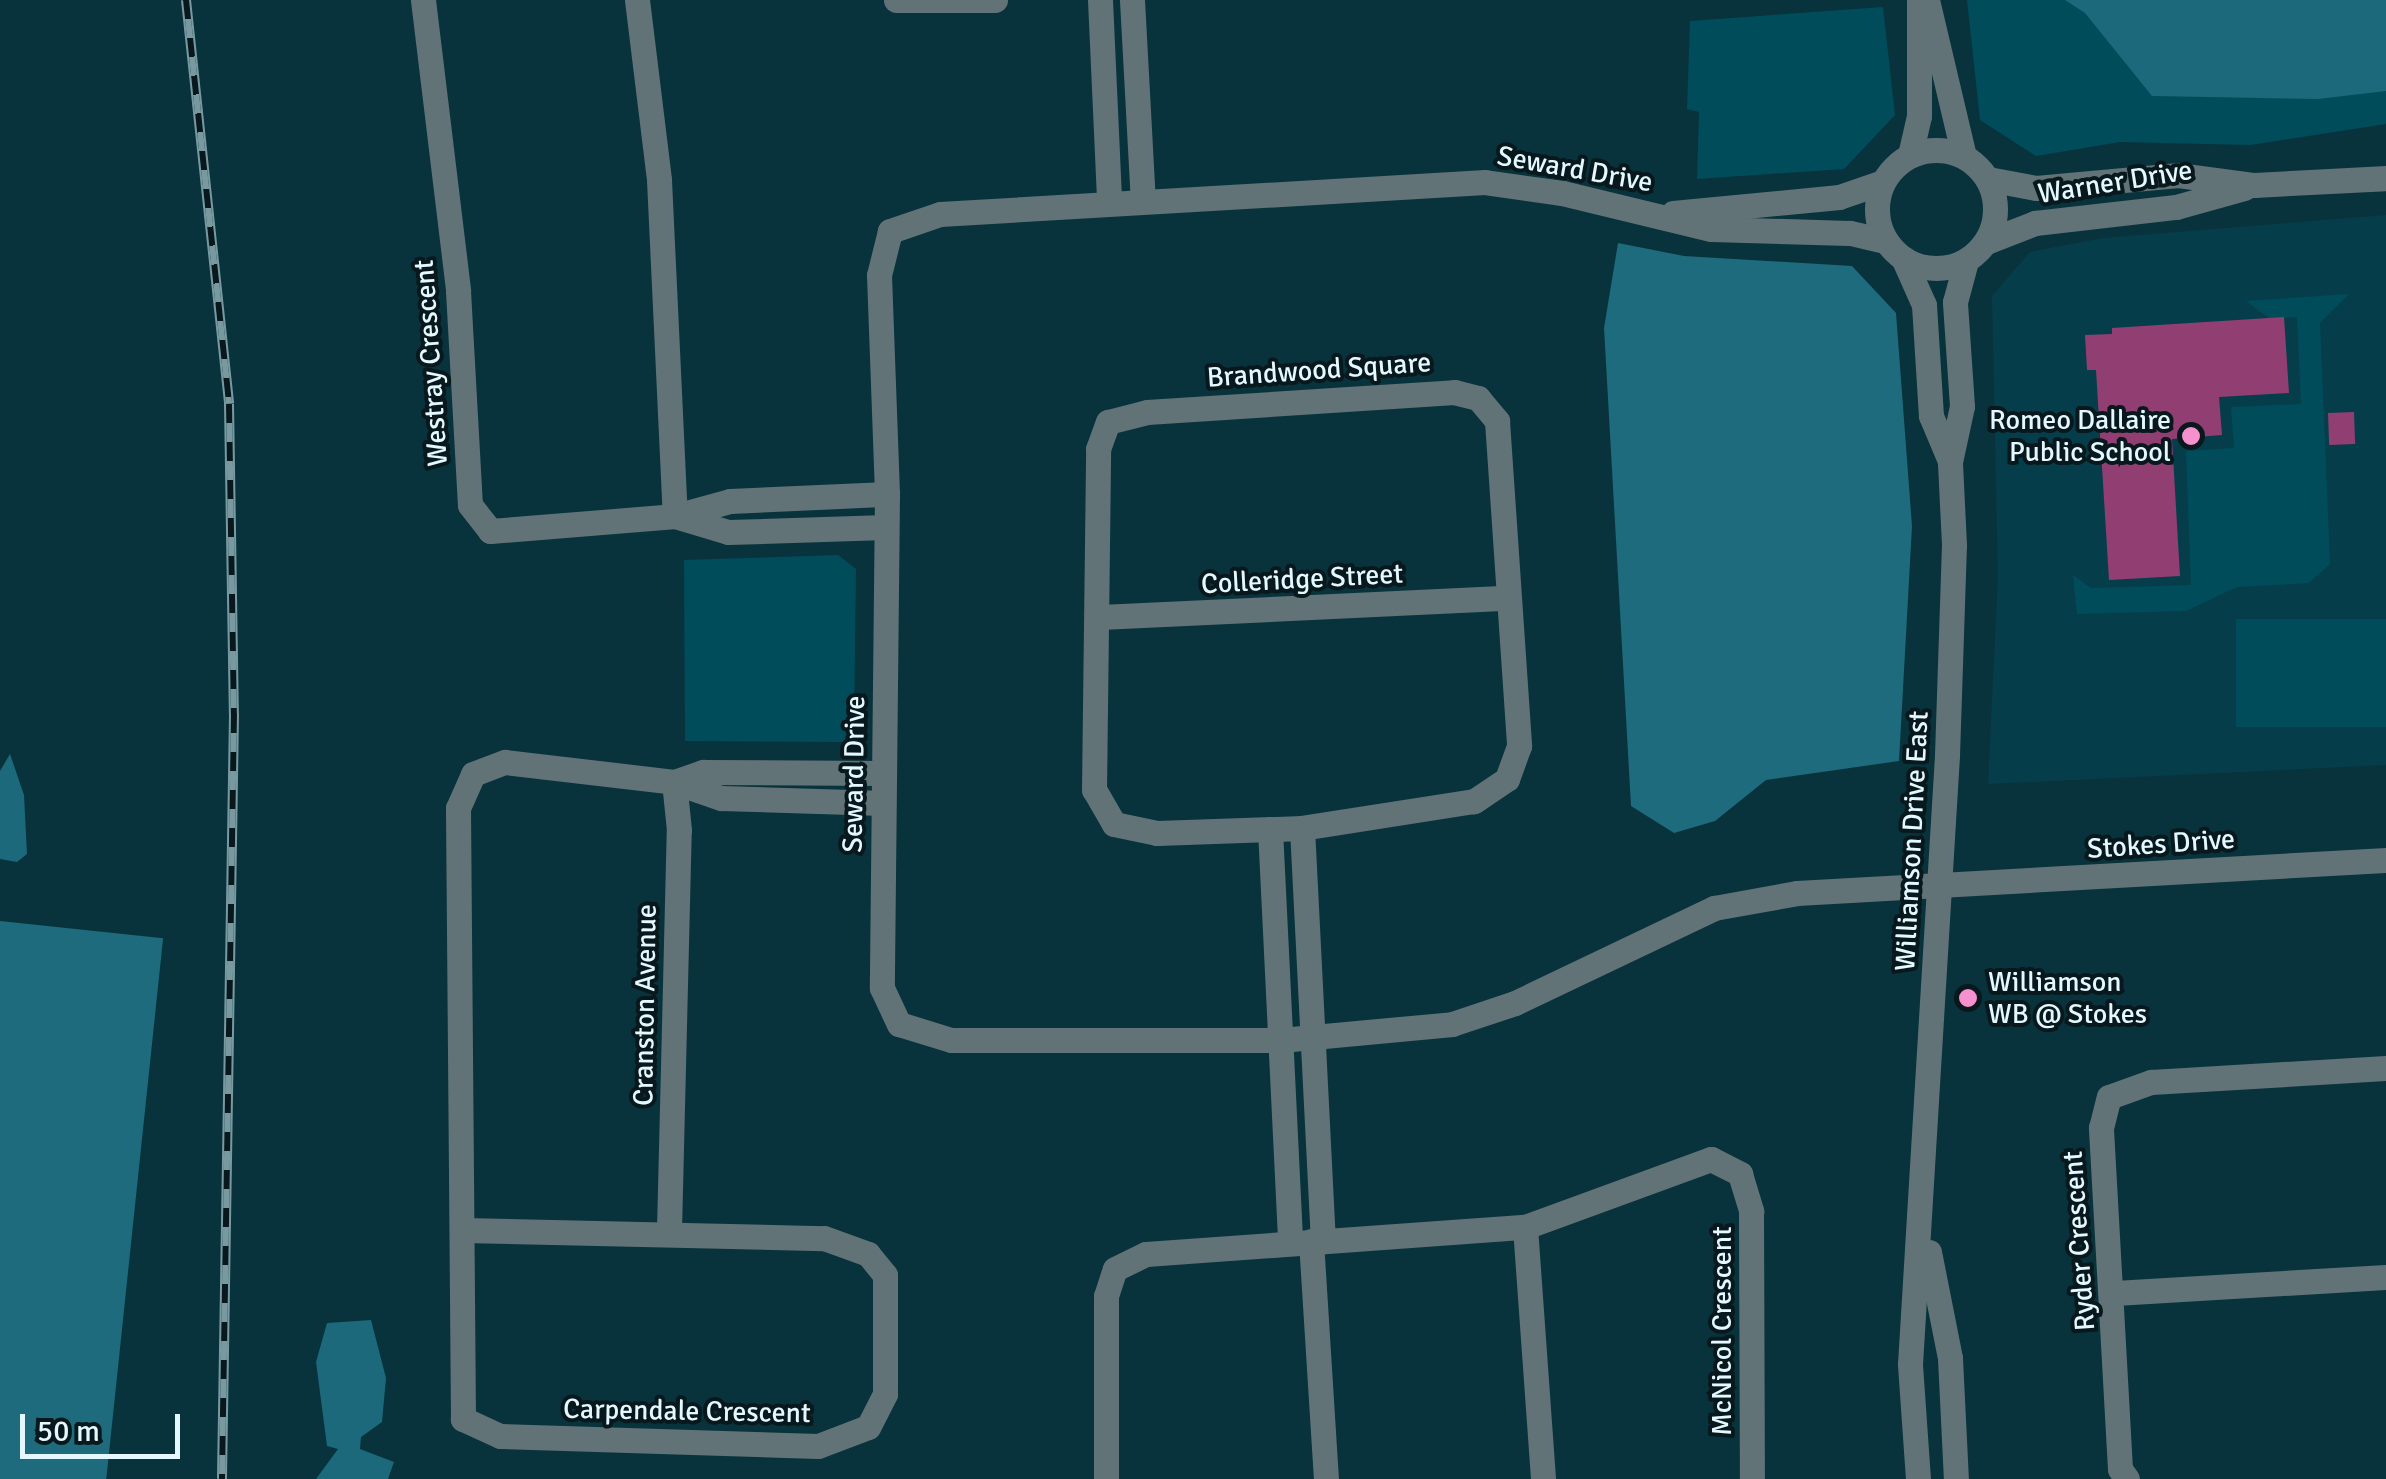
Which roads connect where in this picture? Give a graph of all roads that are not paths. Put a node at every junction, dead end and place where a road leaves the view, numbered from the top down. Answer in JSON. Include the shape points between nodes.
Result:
{"nodes":[{"id":1,"x":423,"y":0,"type":"edge"},
{"id":2,"x":637,"y":0,"type":"edge"},
{"id":3,"x":896,"y":0,"type":"edge"},
{"id":4,"x":995,"y":0,"type":"edge"},
{"id":5,"x":1100,"y":0,"type":"edge"},
{"id":6,"x":1132,"y":0,"type":"edge"},
{"id":7,"x":1919,"y":0,"type":"edge"},
{"id":8,"x":1927,"y":0,"type":"edge"},
{"id":9,"x":1910,"y":155,"type":"junction"},
{"id":10,"x":1964,"y":156,"type":"junction"},
{"id":11,"x":2386,"y":178,"type":"edge"},
{"id":12,"x":1988,"y":179,"type":"junction"},
{"id":13,"x":1882,"y":182,"type":"junction"},
{"id":14,"x":2254,"y":185,"type":"junction"},
{"id":15,"x":1143,"y":200,"type":"junction"},
{"id":16,"x":1109,"y":202,"type":"junction"},
{"id":17,"x":1664,"y":214,"type":"junction"},
{"id":18,"x":1885,"y":241,"type":"junction"},
{"id":19,"x":1986,"y":242,"type":"junction"},
{"id":20,"x":1904,"y":260,"type":"junction"},
{"id":21,"x":1966,"y":261,"type":"junction"},
{"id":22,"x":1950,"y":462,"type":"junction"},
{"id":23,"x":886,"y":494,"type":"junction"},
{"id":24,"x":675,"y":516,"type":"junction"},
{"id":25,"x":886,"y":527,"type":"junction"},
{"id":26,"x":1507,"y":598,"type":"junction"},
{"id":27,"x":1100,"y":617,"type":"junction"},
{"id":28,"x":883,"y":773,"type":"junction"},
{"id":29,"x":674,"y":782,"type":"junction"},
{"id":30,"x":883,"y":803,"type":"junction"},
{"id":31,"x":1302,"y":828,"type":"junction"},
{"id":32,"x":1270,"y":830,"type":"junction"},
{"id":33,"x":2386,"y":860,"type":"edge"},
{"id":34,"x":1940,"y":886,"type":"junction"},
{"id":35,"x":1312,"y":1036,"type":"junction"},
{"id":36,"x":1281,"y":1040,"type":"junction"},
{"id":37,"x":2386,"y":1068,"type":"edge"},
{"id":38,"x":1922,"y":1222,"type":"junction"},
{"id":39,"x":1525,"y":1227,"type":"junction"},
{"id":40,"x":462,"y":1230,"type":"junction"},
{"id":41,"x":669,"y":1230,"type":"junction"},
{"id":42,"x":1308,"y":1242,"type":"junction"},
{"id":43,"x":2386,"y":1277,"type":"edge"},
{"id":44,"x":2115,"y":1293,"type":"junction"},
{"id":45,"x":1106,"y":1479,"type":"edge"},
{"id":46,"x":1326,"y":1479,"type":"edge"},
{"id":47,"x":1543,"y":1479,"type":"edge"},
{"id":48,"x":1752,"y":1479,"type":"edge"},
{"id":49,"x":1918,"y":1479,"type":"edge"},
{"id":50,"x":1956,"y":1479,"type":"edge"},
{"id":51,"x":2127,"y":1479,"type":"edge"}],
"edges":[{"from":1,"to":24,"type":"street","name":"Westray Crescent","via":[[458,291],[470,505],[490,531],[508,532]]},
{"from":2,"to":24,"type":"street","via":[[658,180]]},
{"from":3,"to":4,"type":"street"},
{"from":5,"to":16,"type":"street"},
{"from":6,"to":15,"type":"street"},
{"from":7,"to":9,"type":"street","via":[[1919,116]]},
{"from":8,"to":10,"type":"street"},
{"from":9,"to":10,"type":"street","via":[[1938,149]]},
{"from":9,"to":13,"type":"street"},
{"from":10,"to":12,"type":"street"},
{"from":11,"to":14,"type":"street","name":"Warner Drive"},
{"from":12,"to":14,"type":"street","name":"Warner Drive","via":[[2036,188],[2178,175]]},
{"from":12,"to":19,"type":"street","via":[[1996,210]]},
{"from":13,"to":17,"type":"street","name":"Seward Drive","via":[[1839,197]]},
{"from":13,"to":18,"type":"street","via":[[1876,212]]},
{"from":14,"to":19,"type":"street","name":"Warner Drive","via":[[2176,207],[2035,223]]},
{"from":15,"to":16,"type":"street","name":"Seward Drive"},
{"from":15,"to":17,"type":"street","name":"Seward Drive","via":[[1484,182]]},
{"from":16,"to":23,"type":"street","name":"Seward Drive","via":[[940,214],[890,231],[879,275]]},
{"from":17,"to":18,"type":"street","name":"Seward Drive","via":[[1711,229],[1849,233]]},
{"from":18,"to":20,"type":"street"},
{"from":19,"to":21,"type":"street"},
{"from":20,"to":21,"type":"street","via":[[1935,269]]},
{"from":20,"to":22,"type":"street","name":"Williamson Drive East","via":[[1924,305],[1931,416]]},
{"from":21,"to":22,"type":"street","name":"Williamson Drive East","via":[[1955,302],[1962,406]]},
{"from":22,"to":34,"type":"street","name":"Williamson Drive East","via":[[1954,544]]},
{"from":23,"to":24,"type":"street","name":"Westray Crescent","via":[[730,500]]},
{"from":23,"to":25,"type":"street","name":"Seward Drive"},
{"from":24,"to":25,"type":"street","name":"Westray Crescent","via":[[728,532]]},
{"from":25,"to":28,"type":"street","name":"Seward Drive"},
{"from":26,"to":27,"type":"street","name":"Colleridge Street"},
{"from":26,"to":27,"type":"street","name":"Brandwood Square","via":[[1497,421],[1478,398],[1454,392],[1147,412],[1108,422],[1098,449]]},
{"from":26,"to":31,"type":"street","name":"Brandwood Square","via":[[1519,746],[1508,779],[1474,801]]},
{"from":27,"to":32,"type":"street","name":"Brandwood Square","via":[[1094,790],[1114,824],[1158,833]]},
{"from":28,"to":29,"type":"street","name":"Carpendale Crescent","via":[[703,772]]},
{"from":28,"to":30,"type":"street","name":"Seward Drive"},
{"from":29,"to":30,"type":"street","name":"Carpendale Crescent","via":[[721,798]]},
{"from":29,"to":40,"type":"street","name":"Carpendale Crescent","via":[[505,762],[473,774],[458,808]]},
{"from":29,"to":41,"type":"street","name":"Cranston Avenue","via":[[679,830]]},
{"from":30,"to":36,"type":"street","name":"Seward Drive","via":[[882,988],[899,1024],[951,1040]]},
{"from":31,"to":32,"type":"street","name":"Brandwood Square"},
{"from":31,"to":35,"type":"street"},
{"from":32,"to":36,"type":"street"},
{"from":33,"to":34,"type":"street","name":"Stokes Drive"},
{"from":34,"to":35,"type":"street","name":"Seward Drive","via":[[1797,893],[1714,908],[1514,1003],[1452,1024]]},
{"from":34,"to":38,"type":"street","name":"Williamson Drive East"},
{"from":35,"to":36,"type":"street","name":"Seward Drive"},
{"from":35,"to":42,"type":"street"},
{"from":36,"to":42,"type":"street"},
{"from":37,"to":44,"type":"street","name":"Ryder Crescent","via":[[2151,1082],[2109,1097],[2101,1128]]},
{"from":38,"to":49,"type":"street","name":"Williamson Drive East","via":[[1910,1364]]},
{"from":38,"to":50,"type":"street","name":"Williamson Drive East","via":[[1950,1358]]},
{"from":39,"to":42,"type":"street","name":"McNicol Crescent"},
{"from":39,"to":47,"type":"street"},
{"from":39,"to":48,"type":"street","name":"McNicol Crescent","via":[[1712,1159],[1740,1174],[1751,1211]]},
{"from":40,"to":41,"type":"street","name":"Carpendale Crescent"},
{"from":40,"to":41,"type":"street","name":"Carpendale Crescent","via":[[463,1419],[500,1436],[818,1446],[868,1427],[884,1394],[885,1276],[868,1254],[824,1238]]},
{"from":42,"to":45,"type":"street","name":"McNicol Crescent","via":[[1146,1254],[1115,1268],[1106,1296]]},
{"from":42,"to":46,"type":"street"},
{"from":43,"to":44,"type":"street"},
{"from":44,"to":51,"type":"street","name":"Ryder Crescent","via":[[2120,1469]]}]}
